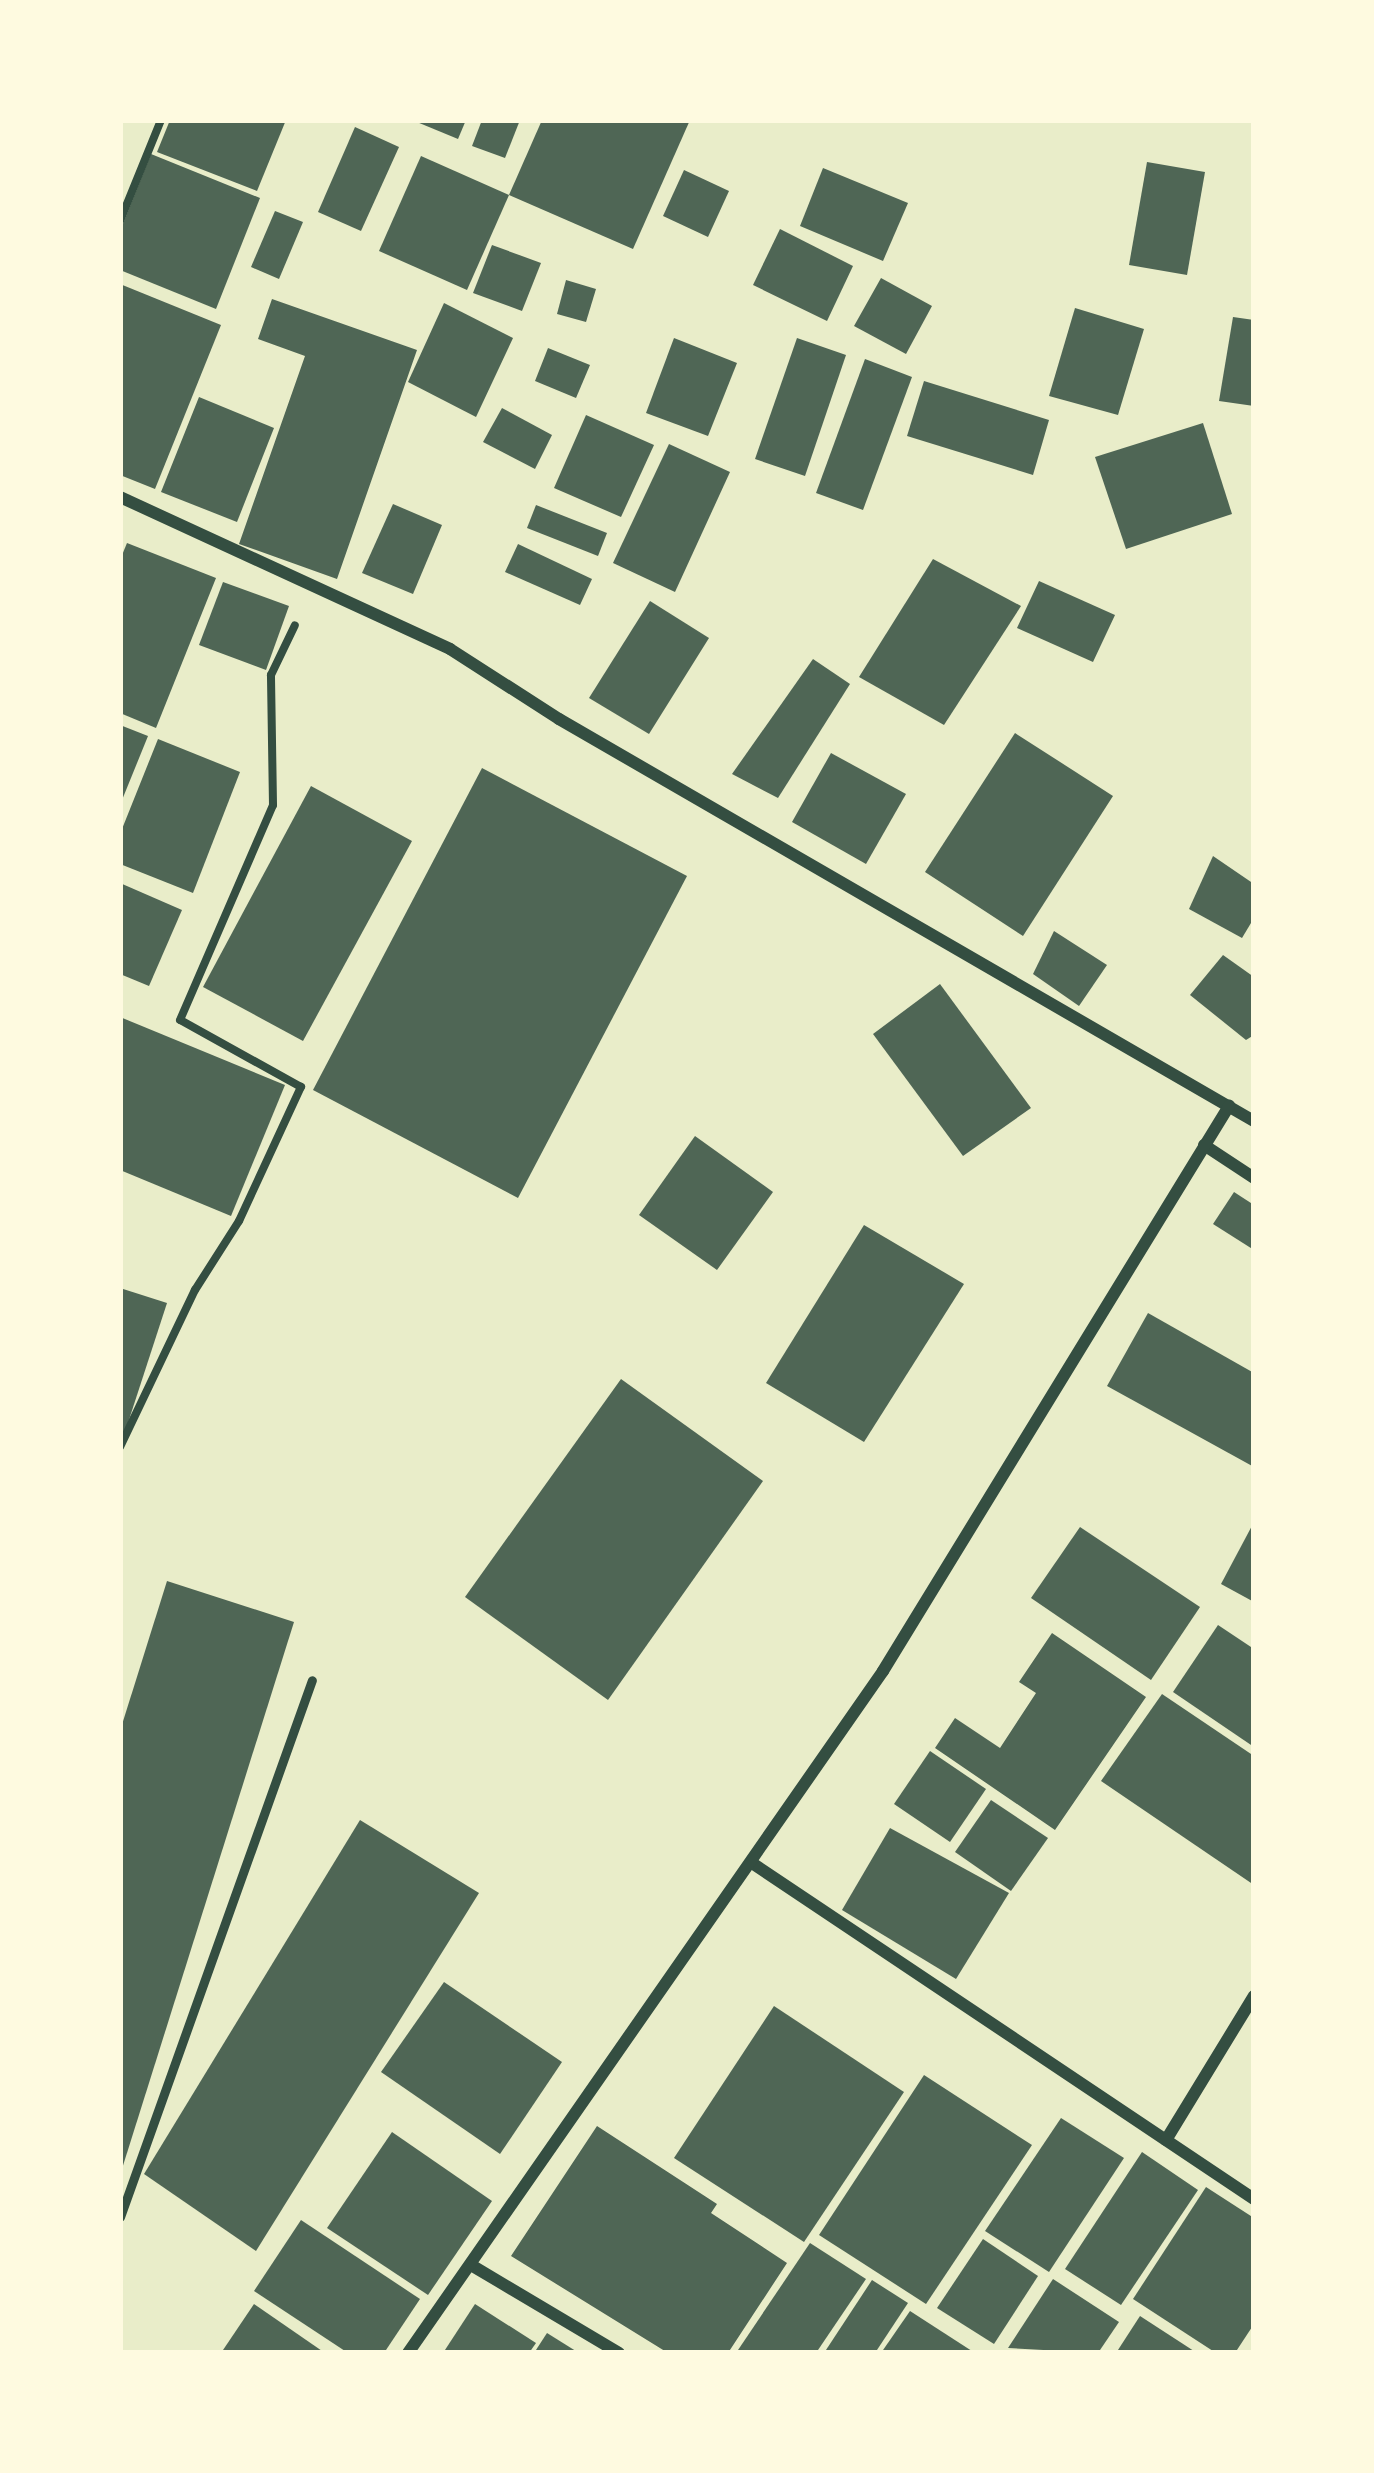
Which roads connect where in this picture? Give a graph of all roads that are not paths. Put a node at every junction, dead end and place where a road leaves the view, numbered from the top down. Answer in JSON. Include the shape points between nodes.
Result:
{"nodes":[{"id":1,"x":120,"y":497,"type":"edge"},
{"id":2,"x":1228,"y":1106,"type":"junction"},
{"id":3,"x":1254,"y":1121,"type":"edge"},
{"id":4,"x":1204,"y":1145,"type":"junction"},
{"id":5,"x":1254,"y":1178,"type":"edge"},
{"id":6,"x":312,"y":1680,"type":"dead end"},
{"id":7,"x":752,"y":1863,"type":"junction"},
{"id":8,"x":1254,"y":1996,"type":"edge"},
{"id":9,"x":1166,"y":2140,"type":"junction"},
{"id":10,"x":1254,"y":2200,"type":"edge"},
{"id":11,"x":120,"y":2217,"type":"edge"},
{"id":12,"x":471,"y":2265,"type":"junction"},
{"id":13,"x":408,"y":2353,"type":"edge"},
{"id":14,"x":619,"y":2353,"type":"edge"}],
"edges":[{"from":1,"to":2,"type":"street","via":[[450,650]]},
{"from":2,"to":3,"type":"street"},
{"from":2,"to":4,"type":"street"},
{"from":4,"to":5,"type":"street"},
{"from":4,"to":7,"type":"street","via":[[883,1671]]},
{"from":6,"to":11,"type":"lane"},
{"from":7,"to":9,"type":"street"},
{"from":7,"to":12,"type":"street"},
{"from":8,"to":9,"type":"street"},
{"from":9,"to":10,"type":"street"},
{"from":12,"to":13,"type":"street"},
{"from":12,"to":14,"type":"street"}]}
